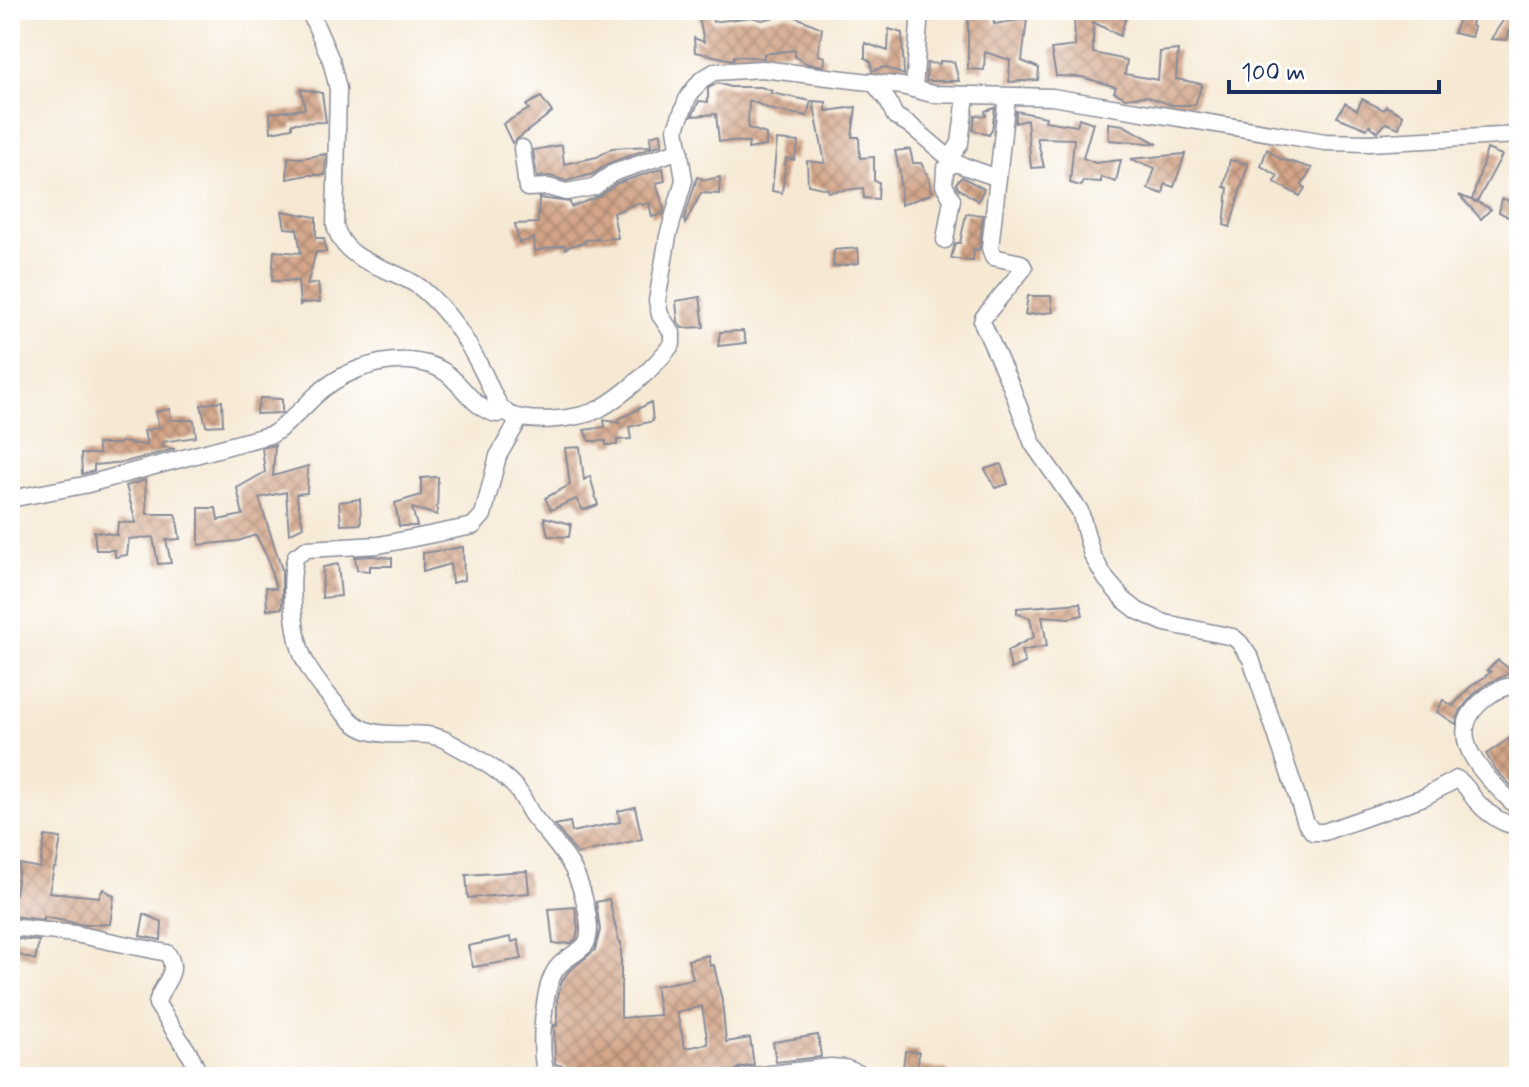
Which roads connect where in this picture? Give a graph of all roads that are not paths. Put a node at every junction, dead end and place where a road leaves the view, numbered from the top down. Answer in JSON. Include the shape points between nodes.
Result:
{"nodes":[{"id":1,"x":309,"y":10,"type":"edge"},
{"id":2,"x":920,"y":11,"type":"edge"},
{"id":3,"x":873,"y":82,"type":"junction"},
{"id":4,"x":914,"y":89,"type":"junction"},
{"id":5,"x":966,"y":96,"type":"junction"},
{"id":6,"x":1007,"y":97,"type":"junction"},
{"id":7,"x":1519,"y":135,"type":"edge"},
{"id":8,"x":522,"y":148,"type":"dead end"},
{"id":9,"x":680,"y":150,"type":"junction"},
{"id":10,"x":952,"y":161,"type":"junction"},
{"id":11,"x":998,"y":178,"type":"junction"},
{"id":12,"x":945,"y":240,"type":"dead end"},
{"id":13,"x":504,"y":410,"type":"junction"},
{"id":14,"x":520,"y":418,"type":"junction"},
{"id":15,"x":10,"y":499,"type":"edge"},
{"id":16,"x":1519,"y":686,"type":"edge"},
{"id":17,"x":1519,"y":809,"type":"edge"},
{"id":18,"x":1519,"y":825,"type":"edge"},
{"id":19,"x":10,"y":927,"type":"edge"},
{"id":20,"x":543,"y":1075,"type":"edge"},
{"id":21,"x":200,"y":1077,"type":"edge"},
{"id":22,"x":563,"y":1077,"type":"edge"},
{"id":23,"x":745,"y":1077,"type":"edge"},
{"id":24,"x":868,"y":1077,"type":"edge"}],
"edges":[{"from":1,"to":13,"type":"street","via":[[338,89],[338,235],[355,255],[407,279],[440,307],[463,334]]},
{"from":2,"to":4,"type":"street"},
{"from":3,"to":4,"type":"street"},
{"from":3,"to":9,"type":"street","via":[[762,69],[714,72],[701,80],[677,118]]},
{"from":3,"to":10,"type":"street","via":[[895,116]]},
{"from":4,"to":5,"type":"street"},
{"from":5,"to":6,"type":"street"},
{"from":5,"to":10,"type":"street","via":[[960,143]]},
{"from":6,"to":7,"type":"street","via":[[1052,97],[1325,142]]},
{"from":6,"to":11,"type":"street"},
{"from":8,"to":9,"type":"street","via":[[527,188],[566,192],[594,187],[613,173]]},
{"from":9,"to":14,"type":"street","via":[[683,185],[657,293],[672,344],[598,410],[543,420]]},
{"from":10,"to":11,"type":"street"},
{"from":10,"to":12,"type":"street","via":[[942,179],[952,199]]},
{"from":11,"to":18,"type":"street","via":[[991,254],[1024,268],[982,322],[1033,444],[1080,511],[1092,555],[1106,579],[1148,616],[1224,634],[1240,643],[1251,659],[1313,832],[1424,797],[1457,779],[1482,807],[1509,826]]},
{"from":13,"to":14,"type":"street"},
{"from":13,"to":15,"type":"street","via":[[486,411],[428,363],[377,363],[346,374],[273,434],[84,485]]},
{"from":14,"to":20,"type":"street","via":[[498,456],[483,515],[473,526],[379,545],[307,549],[296,556],[293,572],[296,627],[305,662],[348,718],[369,731],[438,737],[498,772],[516,787],[573,868],[589,936],[556,969],[545,1000]]},
{"from":16,"to":17,"type":"street","via":[[1486,698],[1470,712],[1465,727],[1477,765]]},
{"from":19,"to":21,"type":"street","via":[[167,953],[172,974],[157,1004]]},
{"from":20,"to":22,"type":"street"},
{"from":23,"to":24,"type":"street","via":[[830,1067]]}]}
